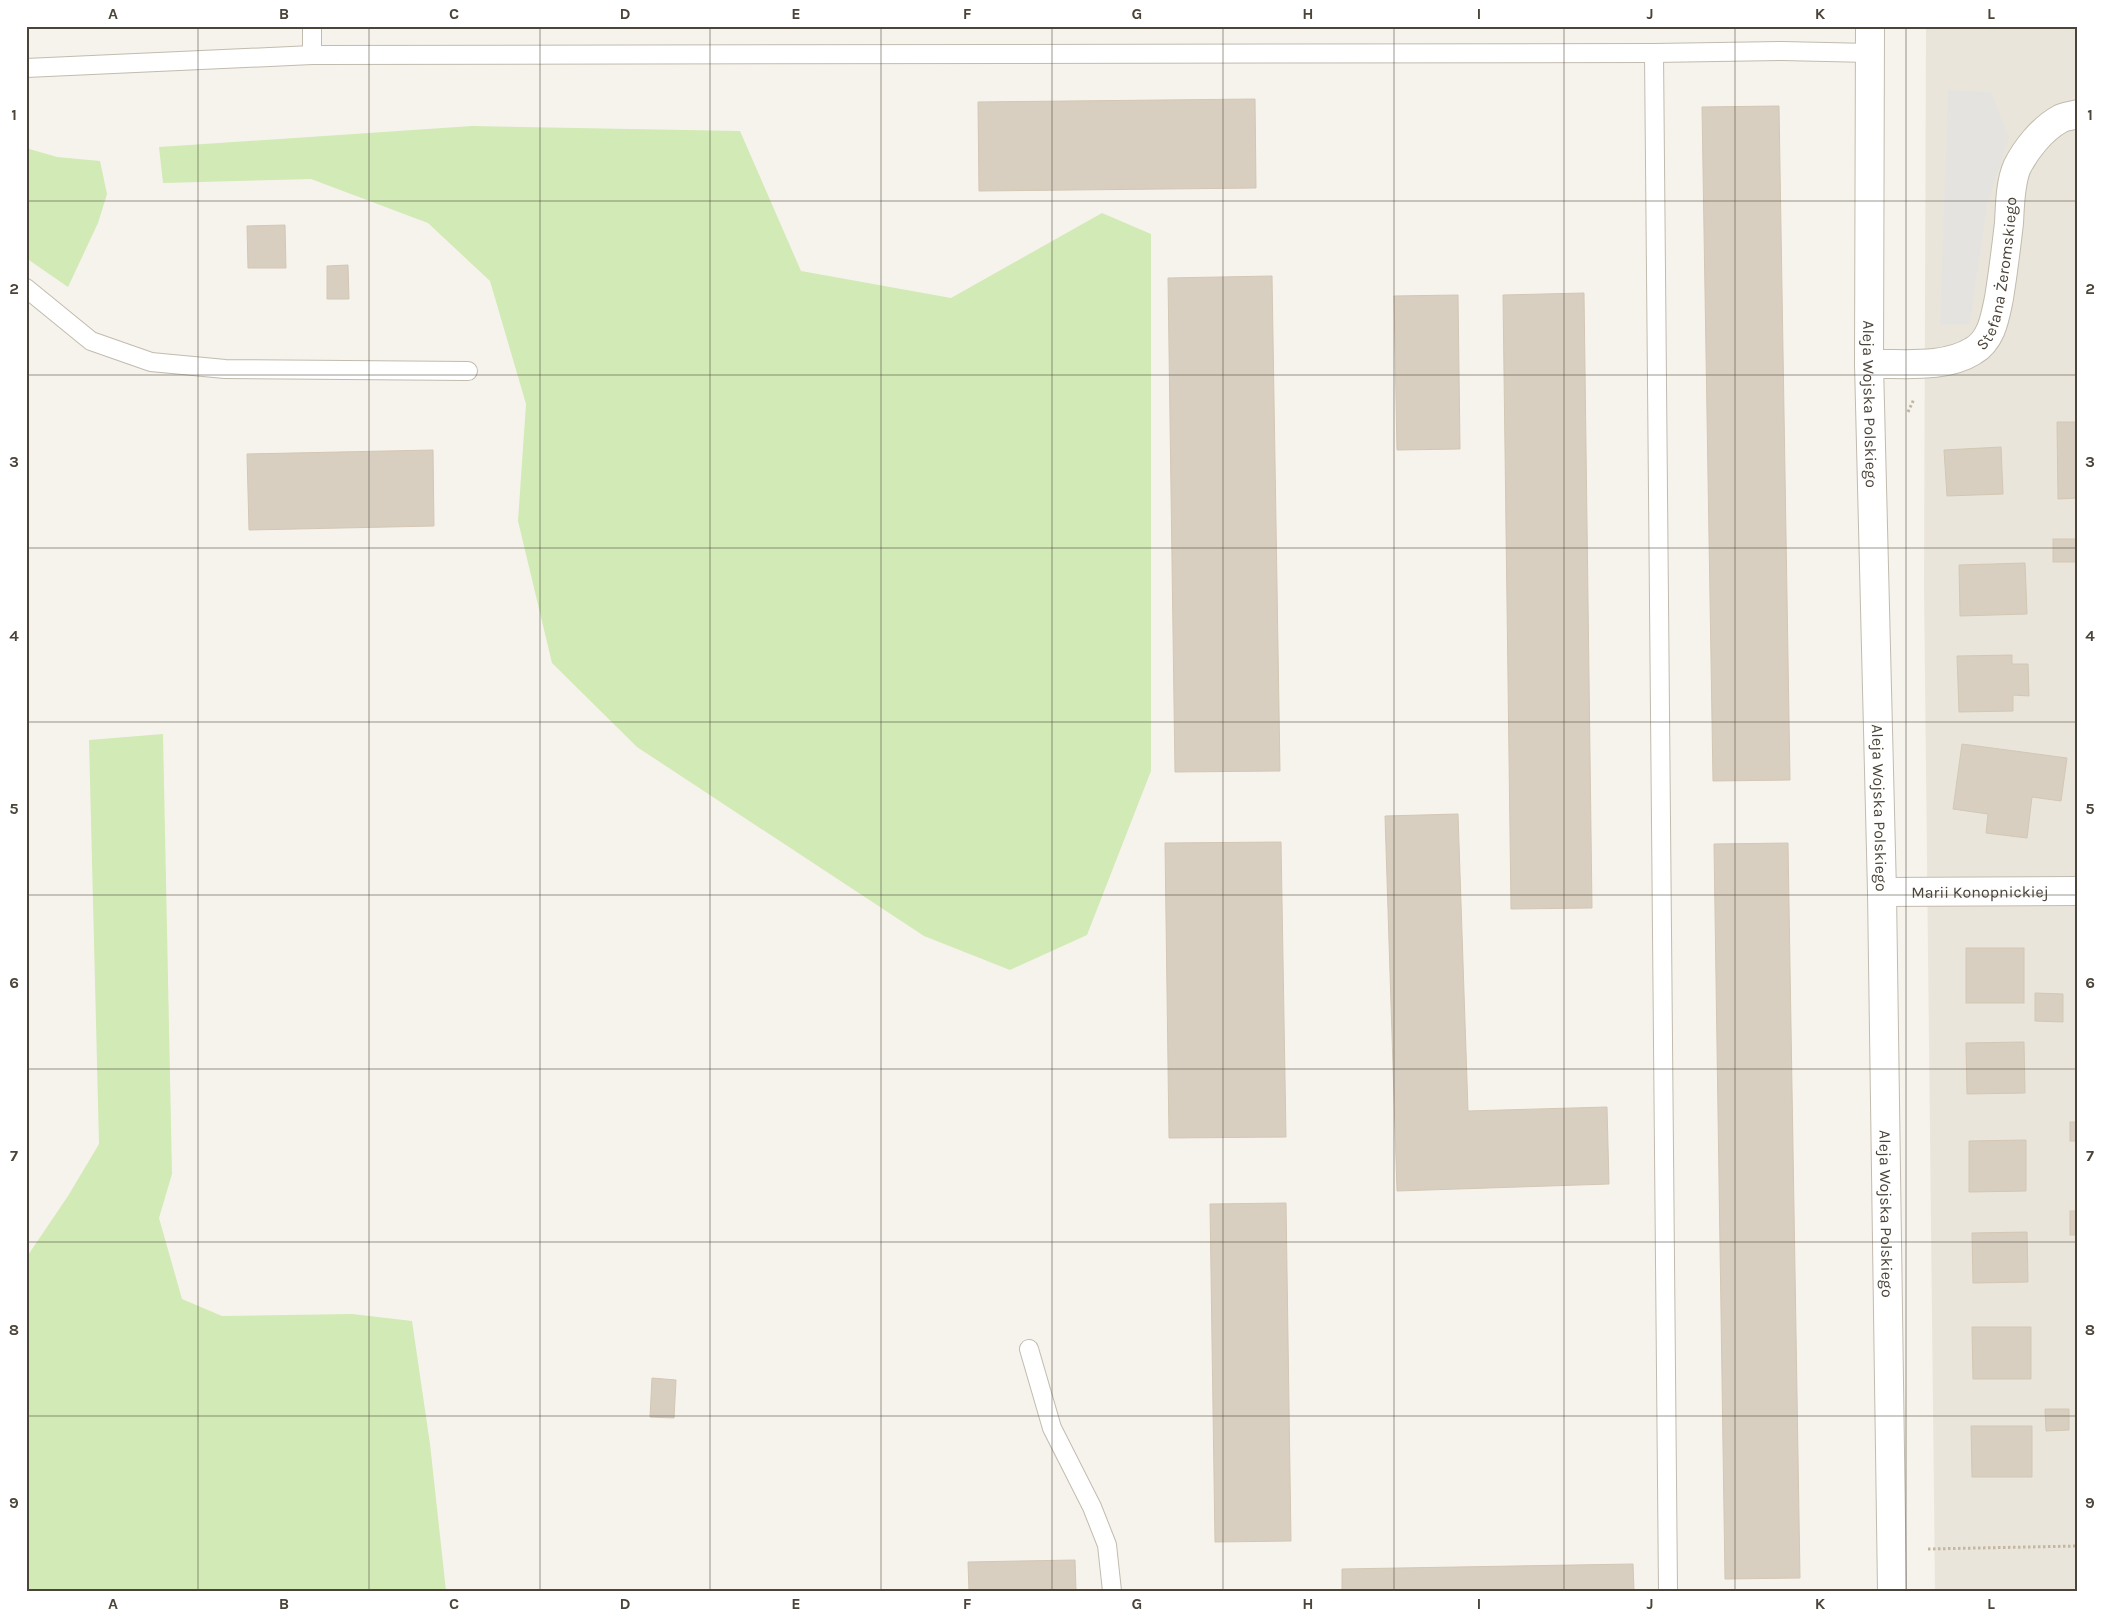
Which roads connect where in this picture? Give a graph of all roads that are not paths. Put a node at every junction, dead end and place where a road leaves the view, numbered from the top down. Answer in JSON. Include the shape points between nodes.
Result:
{"nodes":[{"id":1,"x":312,"y":26,"type":"edge"},
{"id":2,"x":1870,"y":26,"type":"edge"},
{"id":3,"x":1654,"y":53,"type":"junction"},
{"id":4,"x":1870,"y":53,"type":"junction"},
{"id":5,"x":312,"y":54,"type":"junction"},
{"id":6,"x":26,"y":68,"type":"edge"},
{"id":7,"x":2078,"y":114,"type":"edge"},
{"id":8,"x":26,"y":288,"type":"edge"},
{"id":9,"x":1869,"y":364,"type":"junction"},
{"id":10,"x":468,"y":371,"type":"dead end"},
{"id":11,"x":2078,"y":891,"type":"edge"},
{"id":12,"x":1882,"y":892,"type":"junction"},
{"id":13,"x":1029,"y":1349,"type":"dead end"},
{"id":14,"x":1112,"y":1591,"type":"edge"},
{"id":15,"x":1668,"y":1591,"type":"edge"},
{"id":16,"x":1892,"y":1591,"type":"edge"}],
"edges":[{"from":1,"to":5,"type":"lane"},
{"from":2,"to":4,"type":"street","name":"Aleja Wojska Polskiego"},
{"from":3,"to":4,"type":"lane"},
{"from":3,"to":5,"type":"lane"},
{"from":3,"to":15,"type":"lane"},
{"from":4,"to":9,"type":"street","name":"Aleja Wojska Polskiego"},
{"from":5,"to":6,"type":"lane"},
{"from":7,"to":9,"type":"street","name":"Stefana Żeromskiego","via":[[2060,118],[2048,128],[2032,144],[2017,168],[2004,273],[1996,316],[1987,337],[1975,350],[1945,362]]},
{"from":8,"to":10,"type":"lane","via":[[92,341],[151,362],[225,369]]},
{"from":9,"to":12,"type":"street","name":"Aleja Wojska Polskiego"},
{"from":11,"to":12,"type":"street","name":"Marii Konopnickiej"},
{"from":12,"to":16,"type":"street","name":"Aleja Wojska Polskiego"},
{"from":13,"to":14,"type":"lane","via":[[1052,1428],[1092,1507],[1107,1545]]}]}
